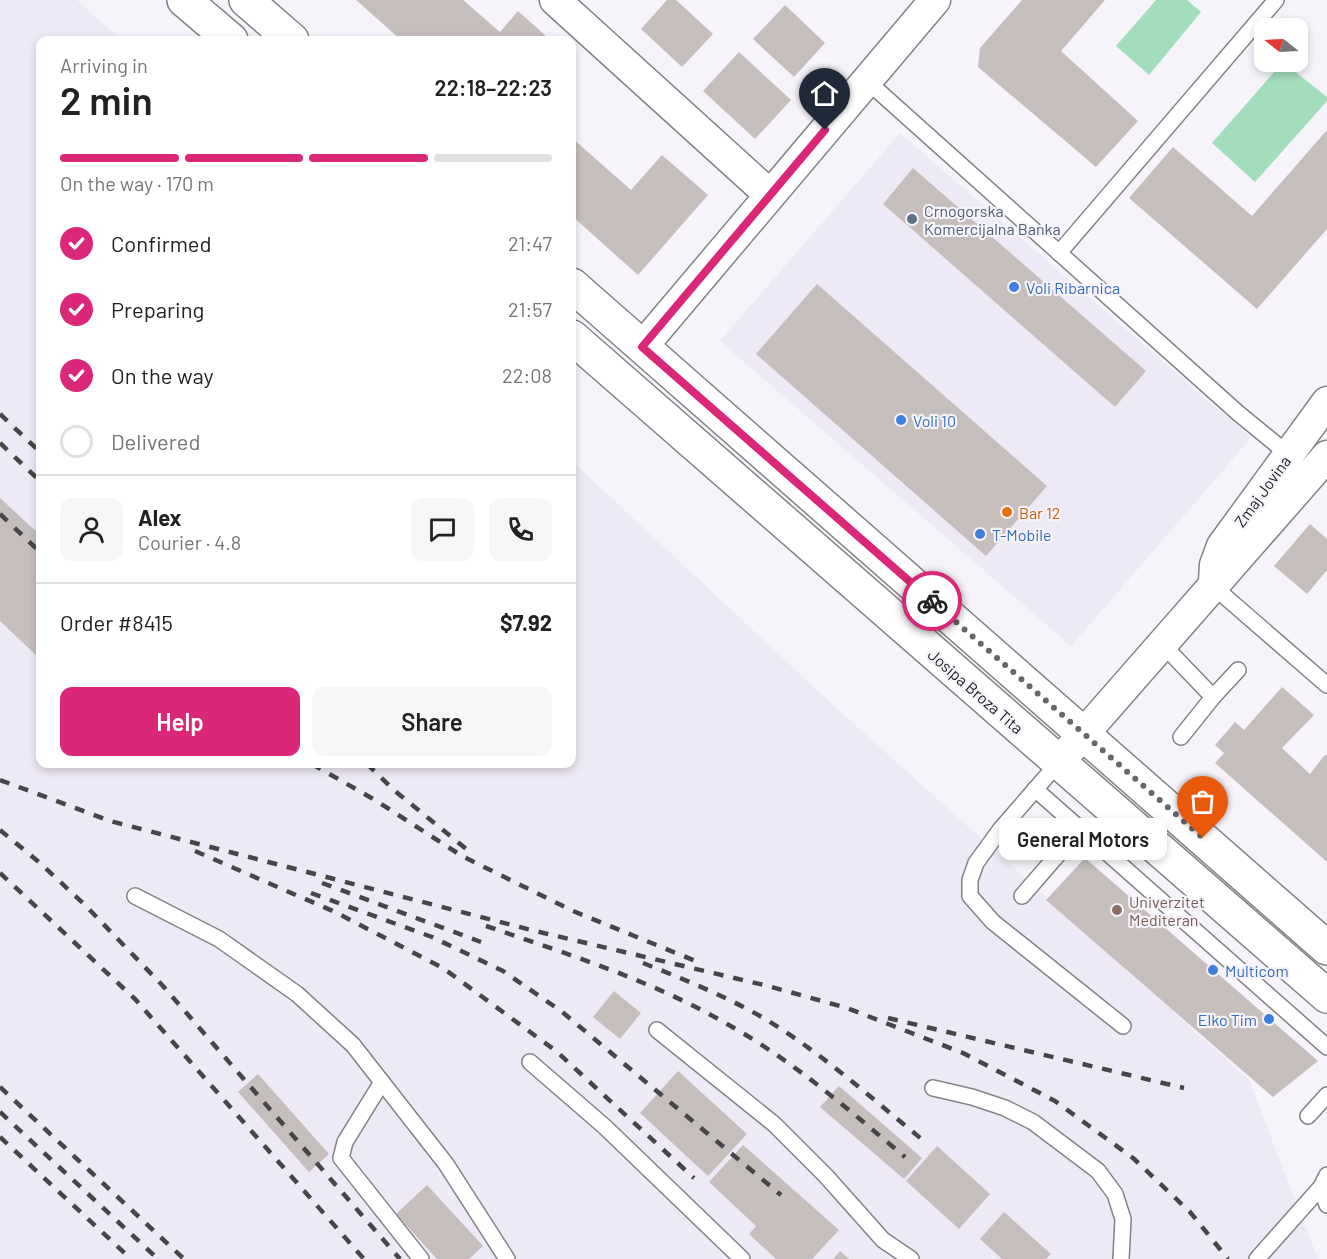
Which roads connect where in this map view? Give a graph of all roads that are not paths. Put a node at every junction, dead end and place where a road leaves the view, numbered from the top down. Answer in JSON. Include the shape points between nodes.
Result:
{"nodes":[{"id":1,"x":184,"y":0,"type":"edge"},
{"id":2,"x":246,"y":0,"type":"edge"},
{"id":3,"x":555,"y":0,"type":"edge"},
{"id":4,"x":935,"y":0,"type":"edge"},
{"id":5,"x":1276,"y":0,"type":"edge"},
{"id":6,"x":226,"y":36,"type":"edge"},
{"id":7,"x":287,"y":36,"type":"edge"},
{"id":8,"x":866,"y":80,"type":"junction"},
{"id":9,"x":770,"y":195,"type":"junction"},
{"id":10,"x":1059,"y":253,"type":"junction"},
{"id":11,"x":576,"y":289,"type":"edge"},
{"id":12,"x":576,"y":340,"type":"edge"},
{"id":13,"x":642,"y":347,"type":"junction"},
{"id":14,"x":1327,"y":402,"type":"edge"},
{"id":15,"x":1288,"y":454,"type":"junction"},
{"id":16,"x":1322,"y":473,"type":"edge"},
{"id":17,"x":1214,"y":586,"type":"junction"},
{"id":18,"x":1163,"y":645,"type":"junction"},
{"id":19,"x":1238,"y":670,"type":"dead end"},
{"id":20,"x":1327,"y":685,"type":"edge"},
{"id":21,"x":1213,"y":697,"type":"junction"},
{"id":22,"x":1085,"y":735,"type":"junction"},
{"id":23,"x":1181,"y":736,"type":"dead end"},
{"id":24,"x":1059,"y":762,"type":"junction"},
{"id":25,"x":1035,"y":789,"type":"junction"},
{"id":26,"x":1080,"y":829,"type":"junction"},
{"id":27,"x":135,"y":896,"type":"dead end"},
{"id":28,"x":1023,"y":896,"type":"dead end"},
{"id":29,"x":1327,"y":948,"type":"edge"},
{"id":30,"x":1327,"y":996,"type":"edge"},
{"id":31,"x":1123,"y":1026,"type":"dead end"},
{"id":32,"x":657,"y":1030,"type":"dead end"},
{"id":33,"x":1327,"y":1047,"type":"edge"},
{"id":34,"x":530,"y":1062,"type":"dead end"},
{"id":35,"x":382,"y":1082,"type":"junction"},
{"id":36,"x":933,"y":1088,"type":"dead end"},
{"id":37,"x":1327,"y":1095,"type":"edge"},
{"id":38,"x":1308,"y":1116,"type":"dead end"},
{"id":39,"x":1324,"y":1181,"type":"edge"},
{"id":40,"x":1327,"y":1205,"type":"edge"},
{"id":41,"x":421,"y":1259,"type":"edge"},
{"id":42,"x":507,"y":1259,"type":"edge"},
{"id":43,"x":742,"y":1259,"type":"edge"},
{"id":44,"x":911,"y":1259,"type":"edge"},
{"id":45,"x":1121,"y":1259,"type":"edge"},
{"id":46,"x":1257,"y":1259,"type":"edge"}],
"edges":[{"from":1,"to":6,"type":"main road"},
{"from":2,"to":7,"type":"main road"},
{"from":3,"to":9,"type":"street"},
{"from":4,"to":8,"type":"street"},
{"from":5,"to":10,"type":"lane"},
{"from":8,"to":9,"type":"street"},
{"from":8,"to":10,"type":"lane"},
{"from":9,"to":13,"type":"street"},
{"from":10,"to":15,"type":"lane"},
{"from":11,"to":13,"type":"main road"},
{"from":12,"to":24,"type":"main road","name":"Josipa Broza Tita"},
{"from":13,"to":22,"type":"main road"},
{"from":14,"to":15,"type":"street","name":"Zmaj Jovina"},
{"from":15,"to":16,"type":"street"},
{"from":15,"to":17,"type":"street","name":"Zmaj Jovina","via":[[1222,546],[1215,565]]},
{"from":16,"to":17,"type":"street","name":"Zmaj Jovina"},
{"from":17,"to":18,"type":"street","name":"Zmaj Jovina"},
{"from":17,"to":20,"type":"lane"},
{"from":18,"to":21,"type":"lane"},
{"from":18,"to":22,"type":"street","name":"Zmaj Jovina"},
{"from":19,"to":21,"type":"lane"},
{"from":21,"to":23,"type":"lane"},
{"from":22,"to":24,"type":"street","name":"Zmaj Jovina"},
{"from":22,"to":29,"type":"main road"},
{"from":24,"to":25,"type":"lane"},
{"from":24,"to":30,"type":"main road","name":"Josipa Broza Tita"},
{"from":25,"to":26,"type":"lane"},
{"from":25,"to":31,"type":"lane","via":[[976,863],[970,896],[993,922]]},
{"from":26,"to":28,"type":"lane"},
{"from":26,"to":33,"type":"lane"},
{"from":27,"to":35,"type":"lane","via":[[219,939],[297,994],[353,1045]]},
{"from":32,"to":44,"type":"lane","via":[[774,1124],[884,1240]]},
{"from":34,"to":43,"type":"lane","via":[[605,1127]]},
{"from":35,"to":41,"type":"lane","via":[[345,1142],[340,1158]]},
{"from":35,"to":42,"type":"lane","via":[[446,1164]]},
{"from":36,"to":45,"type":"lane","via":[[1005,1108],[1033,1122],[1098,1171],[1115,1194],[1122,1219]]},
{"from":37,"to":38,"type":"lane"},
{"from":39,"to":40,"type":"lane"},
{"from":39,"to":46,"type":"lane"}]}
